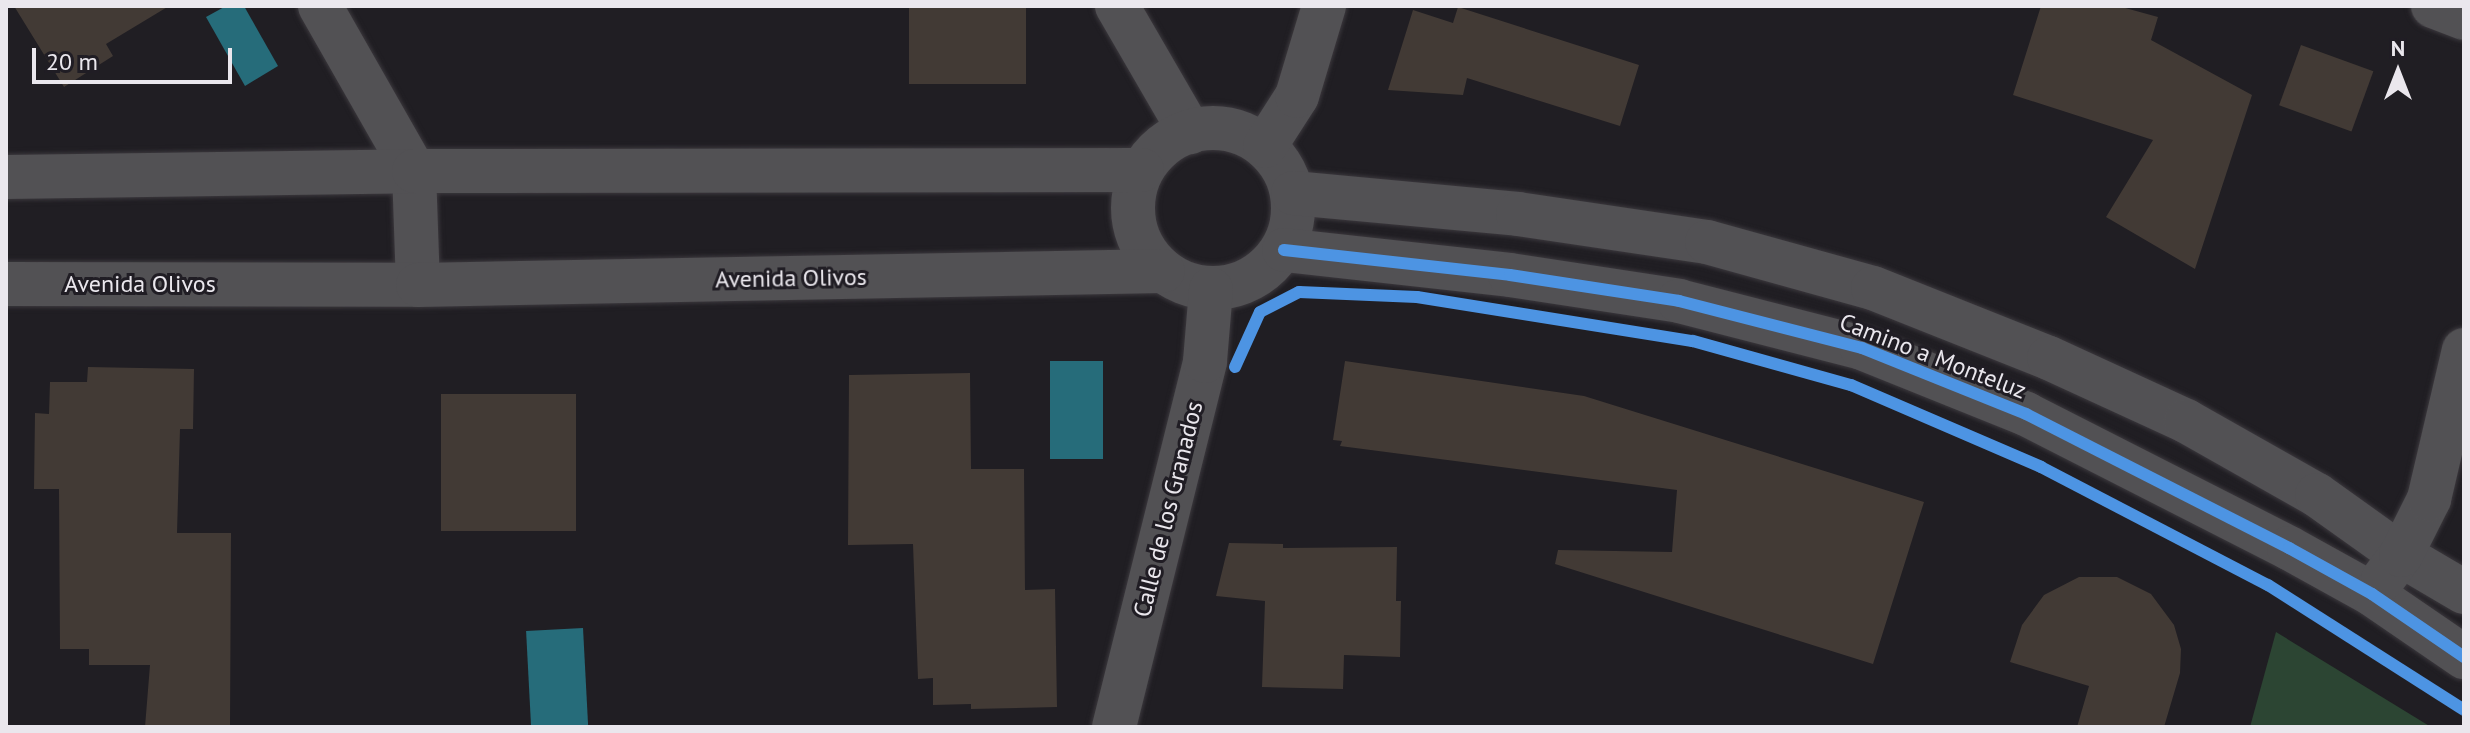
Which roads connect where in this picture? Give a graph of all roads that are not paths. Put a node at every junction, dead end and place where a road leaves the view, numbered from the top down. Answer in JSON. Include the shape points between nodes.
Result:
{"nodes":[{"id":1,"x":320,"y":6,"type":"edge"},
{"id":2,"x":1117,"y":6,"type":"edge"},
{"id":3,"x":1324,"y":6,"type":"edge"},
{"id":4,"x":2433,"y":6,"type":"edge"},
{"id":5,"x":2464,"y":18,"type":"edge"},
{"id":6,"x":1190,"y":132,"type":"junction"},
{"id":7,"x":1265,"y":146,"type":"junction"},
{"id":8,"x":1142,"y":170,"type":"junction"},
{"id":9,"x":414,"y":171,"type":"junction"},
{"id":10,"x":6,"y":177,"type":"edge"},
{"id":11,"x":1293,"y":193,"type":"junction"},
{"id":12,"x":1284,"y":250,"type":"junction"},
{"id":13,"x":1163,"y":271,"type":"junction"},
{"id":14,"x":6,"y":284,"type":"edge"},
{"id":15,"x":418,"y":285,"type":"junction"},
{"id":16,"x":1211,"y":289,"type":"junction"},
{"id":17,"x":2464,"y":350,"type":"edge"},
{"id":18,"x":2401,"y":555,"type":"junction"},
{"id":19,"x":2464,"y":592,"type":"edge"},
{"id":20,"x":2372,"y":594,"type":"junction"},
{"id":21,"x":2464,"y":657,"type":"edge"},
{"id":22,"x":1114,"y":727,"type":"edge"}],
"edges":[{"from":1,"to":9,"type":"street"},
{"from":2,"to":6,"type":"street"},
{"from":3,"to":7,"type":"street","via":[[1297,96]]},
{"from":4,"to":5,"type":"street"},
{"from":6,"to":7,"type":"street","via":[[1213,127]]},
{"from":6,"to":8,"type":"street","via":[[1170,140]]},
{"from":7,"to":11,"type":"street","via":[[1284,167]]},
{"from":8,"to":9,"type":"street"},
{"from":8,"to":13,"type":"street","via":[[1133,219],[1143,248]]},
{"from":9,"to":10,"type":"street"},
{"from":9,"to":15,"type":"street"},
{"from":11,"to":12,"type":"street"},
{"from":11,"to":18,"type":"street","name":"Camino a Monteluz","via":[[1518,214],[1707,242],[1873,288],[2049,358],[2186,421],[2317,495]]},
{"from":12,"to":16,"type":"street","via":[[1252,280]]},
{"from":12,"to":20,"type":"street","name":"Camino a Monteluz","via":[[1510,275],[1679,301],[1862,348],[2026,414]]},
{"from":13,"to":15,"type":"street","name":"Avenida Olivos"},
{"from":13,"to":16,"type":"street"},
{"from":14,"to":15,"type":"street","name":"Avenida Olivos"},
{"from":16,"to":22,"type":"street","name":"Calle de los Granados","via":[[1205,361]]},
{"from":17,"to":18,"type":"street","via":[[2429,499]]},
{"from":18,"to":19,"type":"street","name":"Camino a Monteluz"},
{"from":18,"to":20,"type":"street"},
{"from":20,"to":21,"type":"street","name":"Camino a Monteluz"}]}
